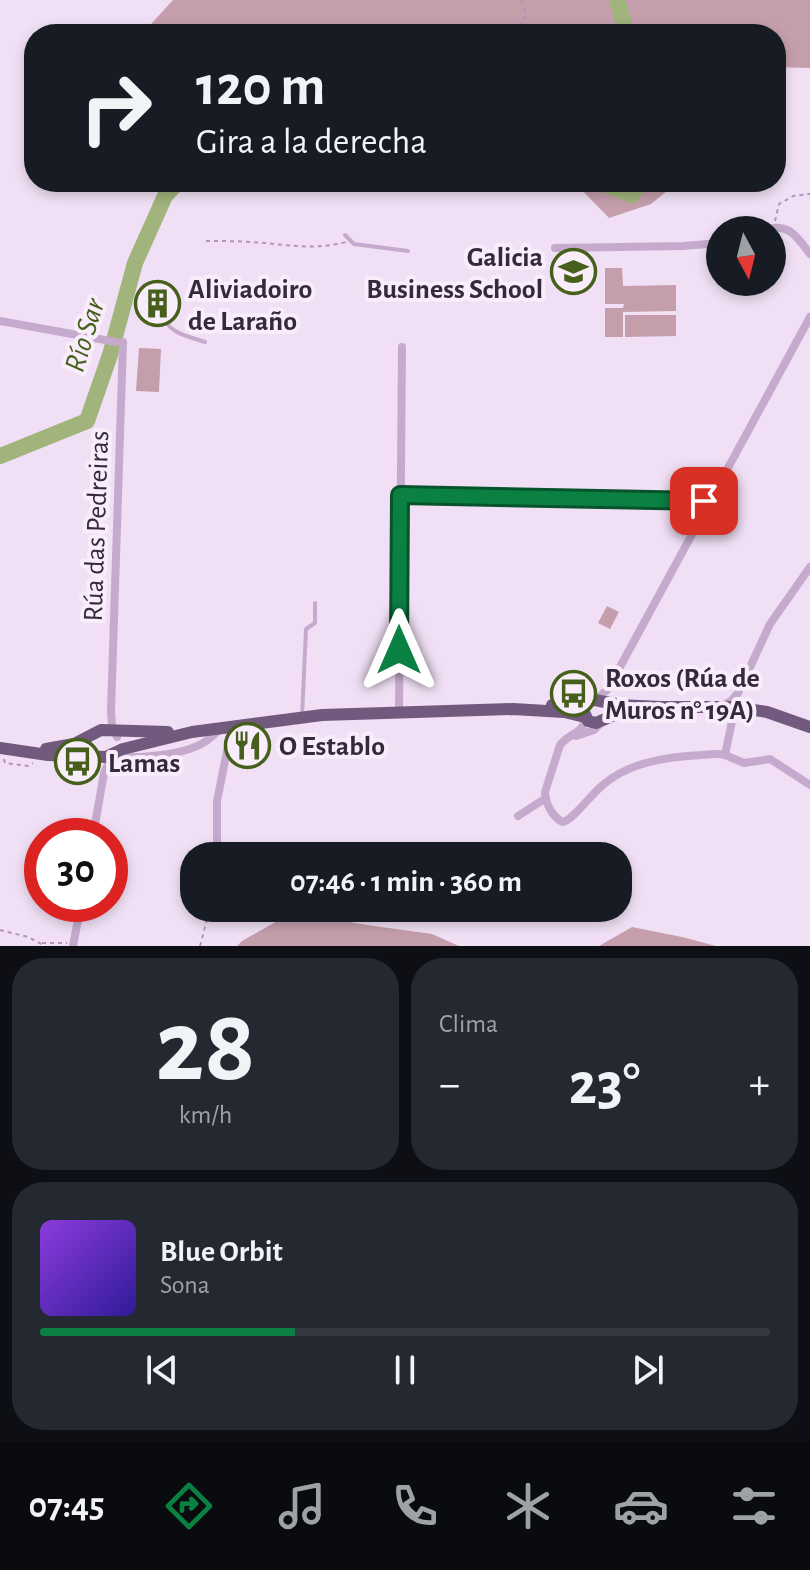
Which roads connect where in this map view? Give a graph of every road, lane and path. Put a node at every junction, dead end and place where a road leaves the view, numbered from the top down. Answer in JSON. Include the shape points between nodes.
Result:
{"nodes":[{"id":1,"x":521,"y":0,"type":"edge"},
{"id":2,"x":522,"y":24,"type":"edge"},
{"id":3,"x":810,"y":194,"type":"edge"},
{"id":4,"x":776,"y":216,"type":"edge"},
{"id":5,"x":786,"y":230,"type":"edge"},
{"id":6,"x":345,"y":235,"type":"dead end"},
{"id":7,"x":206,"y":241,"type":"dead end"},
{"id":8,"x":351,"y":241,"type":"junction"},
{"id":9,"x":706,"y":244,"type":"edge"},
{"id":10,"x":555,"y":248,"type":"dead end"},
{"id":11,"x":408,"y":251,"type":"dead end"},
{"id":12,"x":810,"y":254,"type":"edge"},
{"id":13,"x":162,"y":312,"type":"dead end"},
{"id":14,"x":810,"y":317,"type":"edge"},
{"id":15,"x":0,"y":321,"type":"edge"},
{"id":16,"x":205,"y":342,"type":"dead end"},
{"id":17,"x":402,"y":347,"type":"dead end"},
{"id":18,"x":400,"y":495,"type":"junction"},
{"id":19,"x":710,"y":502,"type":"junction"},
{"id":20,"x":810,"y":567,"type":"edge"},
{"id":21,"x":315,"y":603,"type":"dead end"},
{"id":22,"x":738,"y":693,"type":"junction"},
{"id":23,"x":721,"y":706,"type":"junction"},
{"id":24,"x":600,"y":707,"type":"junction"},
{"id":25,"x":739,"y":708,"type":"junction"},
{"id":26,"x":513,"y":709,"type":"junction"},
{"id":27,"x":111,"y":711,"type":"junction"},
{"id":28,"x":399,"y":712,"type":"junction"},
{"id":29,"x":302,"y":717,"type":"junction"},
{"id":30,"x":586,"y":718,"type":"junction"},
{"id":31,"x":227,"y":727,"type":"junction"},
{"id":32,"x":810,"y":727,"type":"edge"},
{"id":33,"x":109,"y":732,"type":"junction"},
{"id":34,"x":192,"y":732,"type":"junction"},
{"id":35,"x":572,"y":737,"type":"junction"},
{"id":36,"x":5,"y":750,"type":"edge"},
{"id":37,"x":725,"y":755,"type":"junction"},
{"id":38,"x":35,"y":756,"type":"junction"},
{"id":39,"x":104,"y":756,"type":"junction"},
{"id":40,"x":810,"y":785,"type":"edge"},
{"id":41,"x":546,"y":798,"type":"junction"},
{"id":42,"x":518,"y":816,"type":"dead end"},
{"id":43,"x":96,"y":818,"type":"edge"},
{"id":44,"x":217,"y":842,"type":"edge"},
{"id":45,"x":77,"y":922,"type":"edge"},
{"id":46,"x":206,"y":922,"type":"edge"},
{"id":47,"x":0,"y":930,"type":"edge"},
{"id":48,"x":40,"y":943,"type":"junction"},
{"id":49,"x":73,"y":945,"type":"edge"},
{"id":50,"x":45,"y":946,"type":"edge"},
{"id":51,"x":200,"y":946,"type":"edge"}],
"edges":[{"from":1,"to":2,"type":"path","via":[[526,13]]},
{"from":3,"to":4,"type":"path","via":[[779,204]]},
{"from":5,"to":12,"type":"street"},
{"from":6,"to":8,"type":"lane"},
{"from":7,"to":8,"type":"path","via":[[298,248]]},
{"from":8,"to":11,"type":"lane"},
{"from":9,"to":10,"type":"street"},
{"from":13,"to":16,"type":"lane","via":[[171,329]]},
{"from":14,"to":19,"type":"street"},
{"from":15,"to":27,"type":"street","name":"Rúa das Pedreiras","via":[[120,342]]},
{"from":17,"to":18,"type":"street"},
{"from":18,"to":19,"type":"street"},
{"from":18,"to":28,"type":"street"},
{"from":19,"to":24,"type":"street"},
{"from":20,"to":22,"type":"street","via":[[770,624]]},
{"from":21,"to":29,"type":"lane","via":[[315,623],[306,629]]},
{"from":22,"to":23,"type":"street"},
{"from":22,"to":25,"type":"street"},
{"from":23,"to":24,"type":"main road","via":[[620,714]]},
{"from":23,"to":25,"type":"main road"},
{"from":24,"to":26,"type":"main road"},
{"from":24,"to":30,"type":"main road","via":[[585,707]]},
{"from":24,"to":30,"type":"main road","via":[[596,723]]},
{"from":24,"to":35,"type":"street","via":[[592,732]]},
{"from":25,"to":32,"type":"main road"},
{"from":25,"to":37,"type":"street"},
{"from":26,"to":28,"type":"main road"},
{"from":26,"to":30,"type":"main road"},
{"from":27,"to":33,"type":"street"},
{"from":27,"to":33,"type":"street","name":"Rúa das Pedreiras"},
{"from":28,"to":29,"type":"main road"},
{"from":29,"to":31,"type":"main road"},
{"from":30,"to":35,"type":"street"},
{"from":31,"to":34,"type":"main road"},
{"from":31,"to":39,"type":"street","via":[[181,750]]},
{"from":31,"to":44,"type":"street"},
{"from":33,"to":34,"type":"main road"},
{"from":33,"to":36,"type":"main road","via":[[67,746]]},
{"from":33,"to":39,"type":"main road","via":[[118,745]]},
{"from":33,"to":39,"type":"main road","via":[[91,743]]},
{"from":34,"to":39,"type":"main road"},
{"from":35,"to":41,"type":"street","via":[[560,745]]},
{"from":36,"to":38,"type":"main road"},
{"from":36,"to":38,"type":"path","via":[[5,763],[28,766]]},
{"from":37,"to":40,"type":"street","via":[[741,762],[775,760]]},
{"from":37,"to":41,"type":"street","via":[[657,760],[628,768],[602,785],[566,822],[556,818]]},
{"from":38,"to":39,"type":"main road"},
{"from":39,"to":43,"type":"street"},
{"from":41,"to":42,"type":"street"},
{"from":45,"to":49,"type":"street"},
{"from":46,"to":51,"type":"path"},
{"from":47,"to":48,"type":"path"},
{"from":48,"to":49,"type":"path"},
{"from":48,"to":50,"type":"path"}]}
